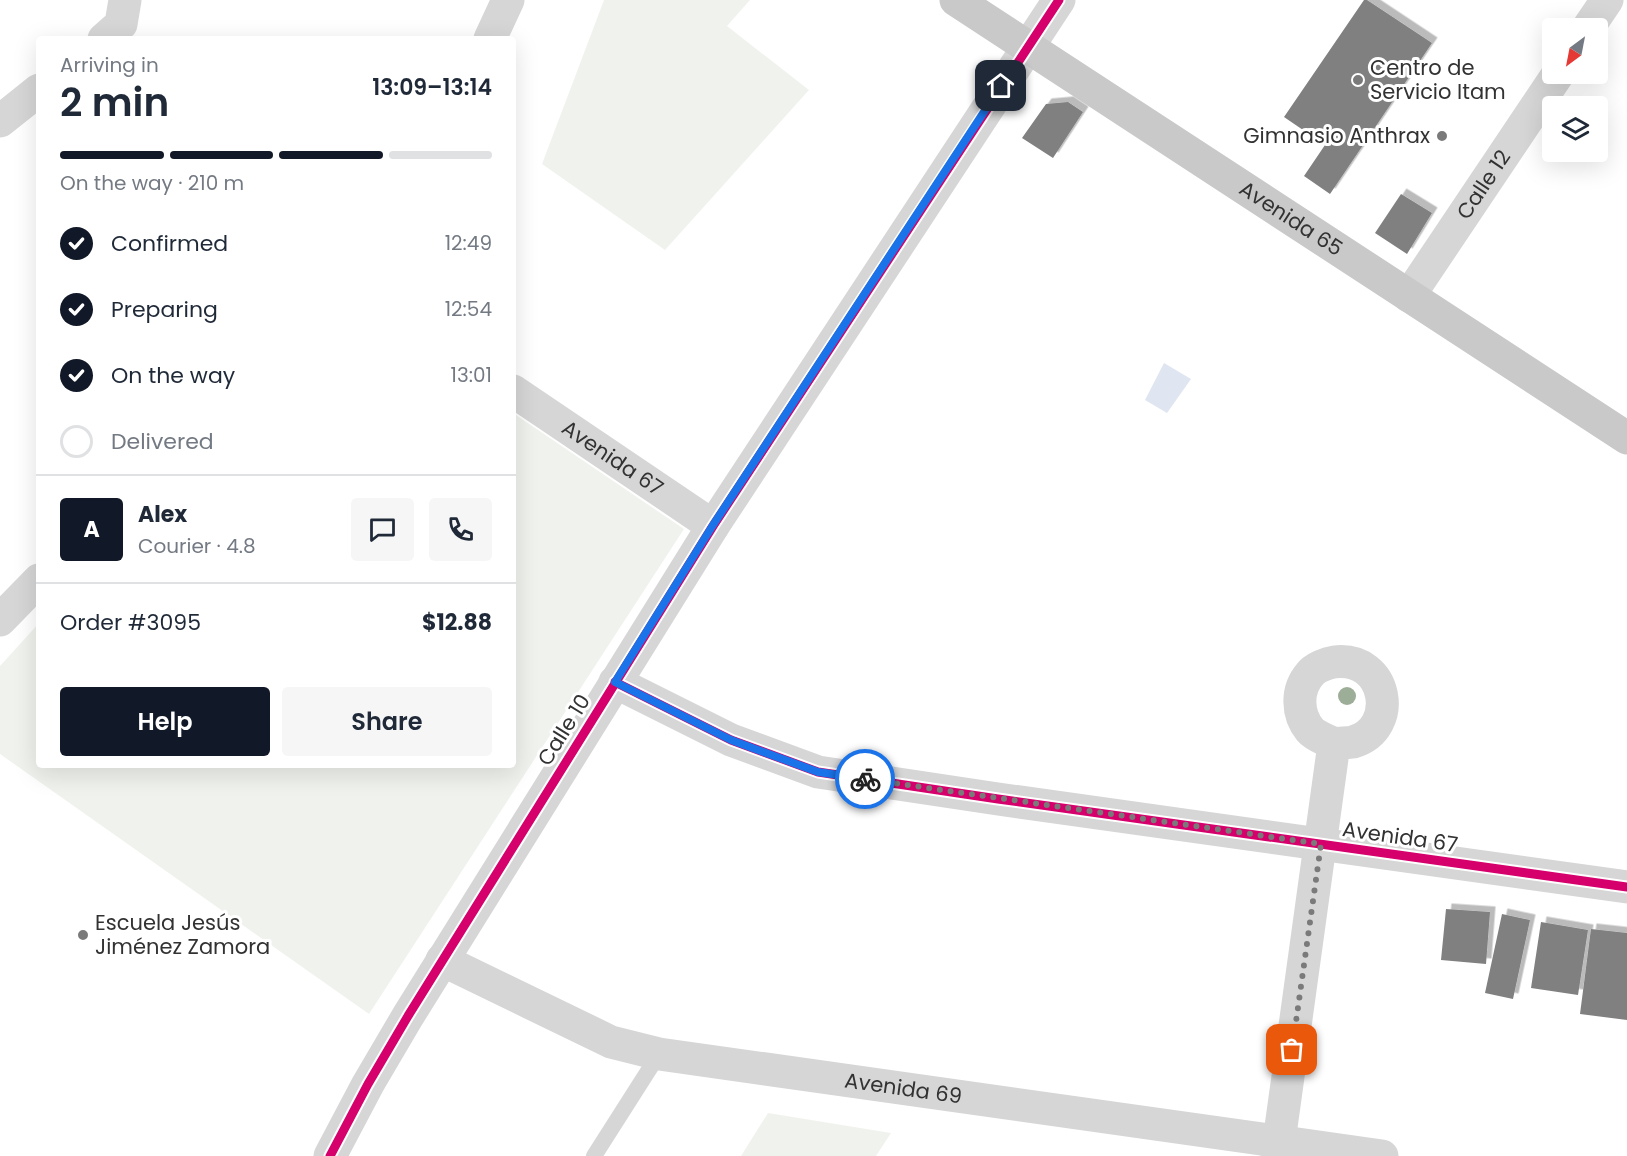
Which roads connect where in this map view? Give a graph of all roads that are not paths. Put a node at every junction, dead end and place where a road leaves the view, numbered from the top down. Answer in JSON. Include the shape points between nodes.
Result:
{"nodes":[{"id":1,"x":125,"y":0,"type":"edge"},
{"id":2,"x":508,"y":0,"type":"edge"},
{"id":3,"x":956,"y":0,"type":"edge"},
{"id":4,"x":1059,"y":0,"type":"edge"},
{"id":5,"x":1607,"y":0,"type":"edge"},
{"id":6,"x":1595,"y":18,"type":"edge"},
{"id":7,"x":107,"y":36,"type":"edge"},
{"id":8,"x":491,"y":36,"type":"edge"},
{"id":9,"x":1028,"y":46,"type":"junction"},
{"id":10,"x":1551,"y":84,"type":"edge"},
{"id":11,"x":36,"y":92,"type":"edge"},
{"id":12,"x":0,"y":121,"type":"edge"},
{"id":13,"x":1410,"y":296,"type":"junction"},
{"id":14,"x":516,"y":393,"type":"edge"},
{"id":15,"x":1627,"y":438,"type":"edge"},
{"id":16,"x":713,"y":525,"type":"junction"},
{"id":17,"x":36,"y":583,"type":"edge"},
{"id":18,"x":0,"y":620,"type":"edge"},
{"id":19,"x":615,"y":682,"type":"junction"},
{"id":20,"x":1334,"y":744,"type":"dead end"},
{"id":21,"x":1321,"y":844,"type":"junction"},
{"id":22,"x":1627,"y":887,"type":"edge"},
{"id":23,"x":442,"y":960,"type":"junction"},
{"id":24,"x":658,"y":1054,"type":"junction"},
{"id":25,"x":1278,"y":1148,"type":"edge"},
{"id":26,"x":330,"y":1156,"type":"edge"},
{"id":27,"x":594,"y":1156,"type":"edge"},
{"id":28,"x":1383,"y":1156,"type":"edge"}],
"edges":[{"from":1,"to":7,"type":"street","via":[[121,24]]},
{"from":2,"to":8,"type":"street"},
{"from":3,"to":9,"type":"main road","name":"Avenida 65"},
{"from":4,"to":9,"type":"street","name":"Calle 10"},
{"from":5,"to":6,"type":"street"},
{"from":9,"to":13,"type":"main road","name":"Avenida 65"},
{"from":9,"to":16,"type":"street","name":"Calle 10"},
{"from":10,"to":13,"type":"street","name":"Calle 12"},
{"from":11,"to":12,"type":"street"},
{"from":13,"to":15,"type":"main road","name":"Avenida 65"},
{"from":14,"to":16,"type":"street","name":"Avenida 67"},
{"from":16,"to":19,"type":"street","name":"Calle 10"},
{"from":17,"to":18,"type":"street"},
{"from":19,"to":21,"type":"street","name":"Avenida 67","via":[[731,740],[818,772]]},
{"from":19,"to":23,"type":"street","name":"Calle 10"},
{"from":20,"to":21,"type":"street"},
{"from":21,"to":22,"type":"street","name":"Avenida 67"},
{"from":21,"to":25,"type":"street"},
{"from":23,"to":24,"type":"street","name":"Avenida 69","via":[[611,1042]]},
{"from":23,"to":26,"type":"street","name":"Calle 10"},
{"from":24,"to":25,"type":"street","name":"Avenida 69"},
{"from":24,"to":27,"type":"lane"},
{"from":25,"to":28,"type":"street","name":"Avenida 69"}]}
